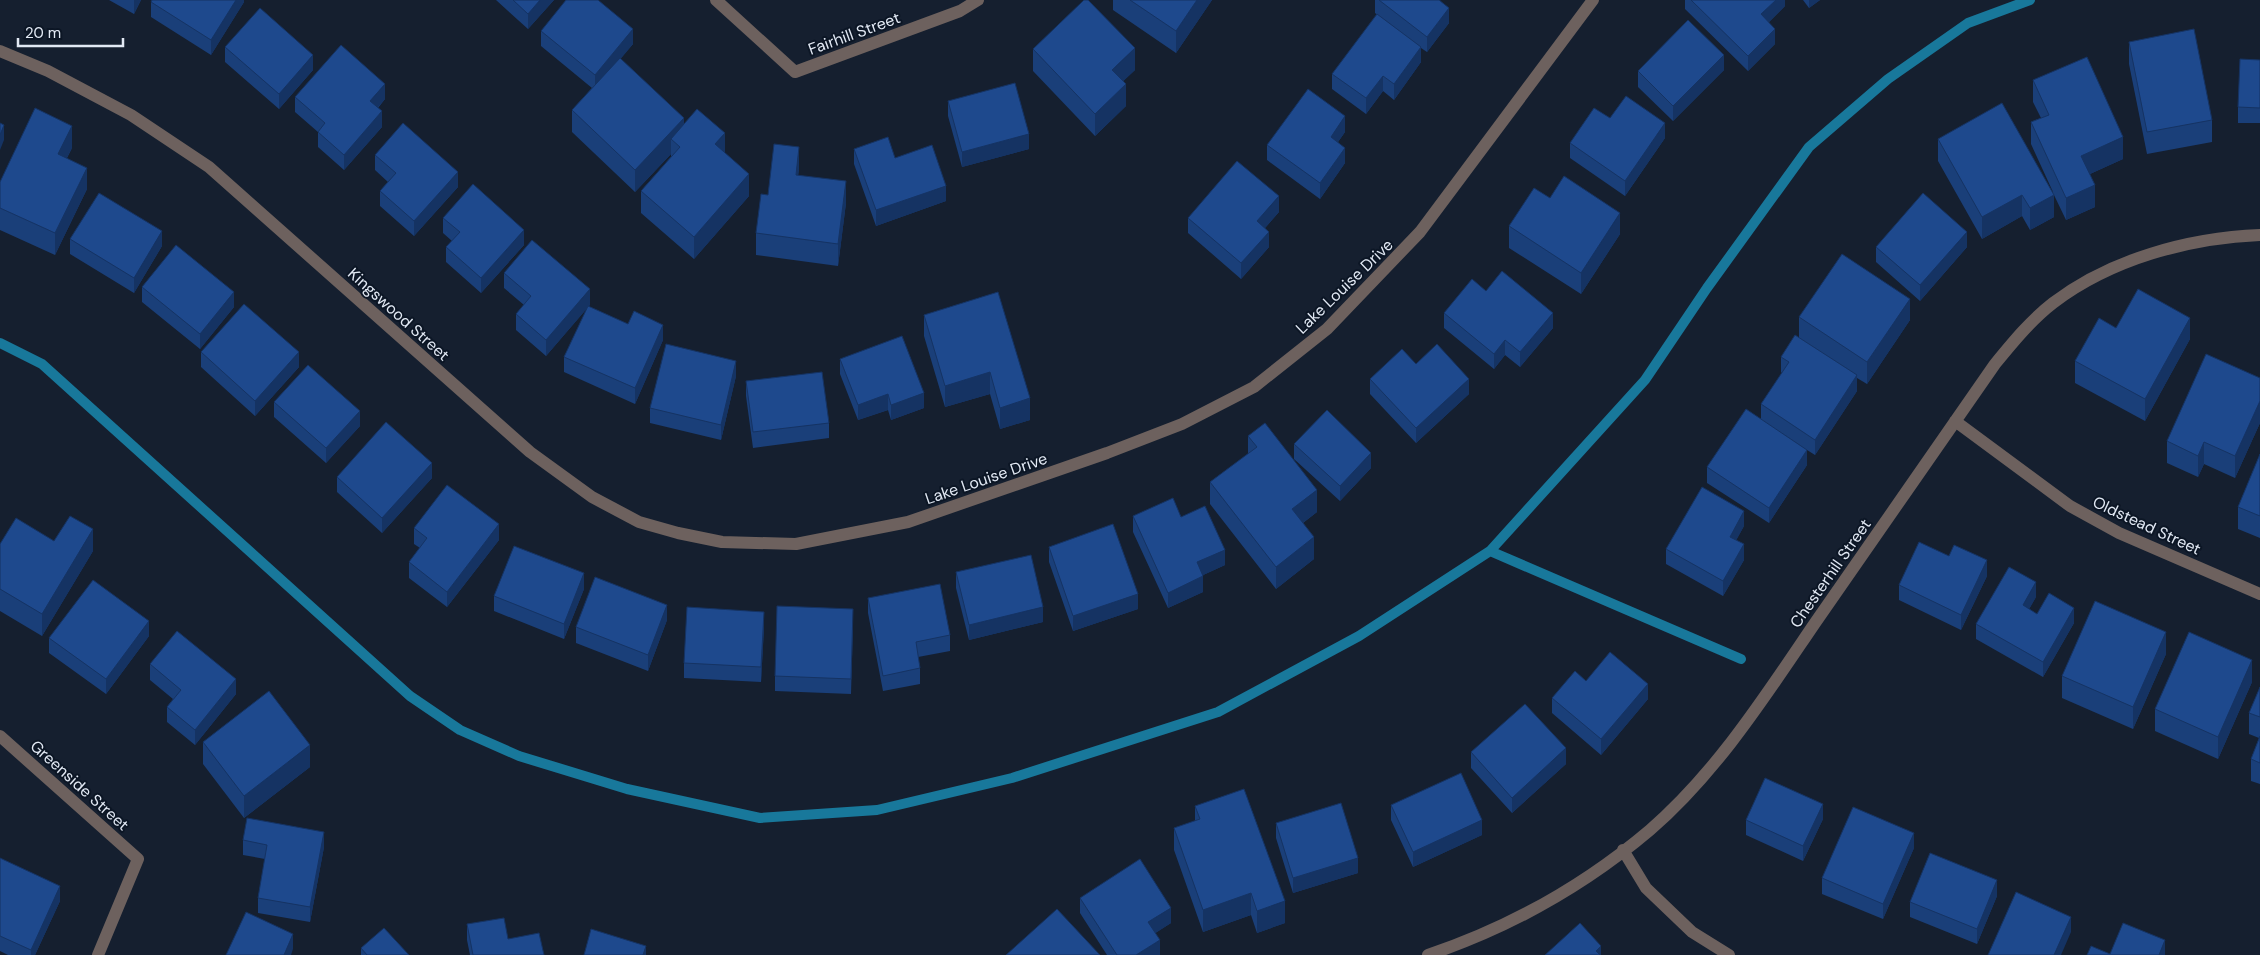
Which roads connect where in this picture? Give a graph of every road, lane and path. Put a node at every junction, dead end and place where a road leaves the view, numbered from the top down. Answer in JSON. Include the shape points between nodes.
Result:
{"nodes":[{"id":1,"x":716,"y":0,"type":"edge"},
{"id":2,"x":978,"y":0,"type":"edge"},
{"id":3,"x":1593,"y":0,"type":"edge"},
{"id":4,"x":0,"y":51,"type":"edge"},
{"id":5,"x":2260,"y":234,"type":"edge"},
{"id":6,"x":1955,"y":421,"type":"junction"},
{"id":7,"x":796,"y":544,"type":"joint"},
{"id":8,"x":2260,"y":594,"type":"edge"},
{"id":9,"x":0,"y":736,"type":"edge"},
{"id":10,"x":1623,"y":850,"type":"junction"},
{"id":11,"x":98,"y":955,"type":"edge"},
{"id":12,"x":1428,"y":955,"type":"edge"},
{"id":13,"x":1729,"y":955,"type":"edge"}],
"edges":[{"from":1,"to":2,"type":"street","name":"Fairhill Street","via":[[796,72],[960,11]]},
{"from":3,"to":7,"type":"street","name":"Lake Louise Drive","via":[[1420,232],[1327,329],[1254,387],[1173,428],[908,522]]},
{"from":4,"to":7,"type":"street","name":"Kingswood Street","via":[[48,71],[131,115],[209,167],[530,452],[592,497],[639,522],[678,534],[722,542]]},
{"from":5,"to":6,"type":"street","name":"Chesterhill Street","via":[[2169,249],[2103,271],[2053,303],[2031,322],[1995,364]]},
{"from":6,"to":8,"type":"street","name":"Oldstead Street","via":[[2070,506],[2119,533]]},
{"from":6,"to":10,"type":"street","name":"Chesterhill Street","via":[[1753,714],[1701,778],[1650,830]]},
{"from":9,"to":11,"type":"street","name":"Greenside Street","via":[[138,859]]},
{"from":10,"to":12,"type":"street","name":"Chesterhill Street","via":[[1579,883],[1513,920]]},
{"from":10,"to":13,"type":"street","via":[[1646,888],[1692,932]]}]}
